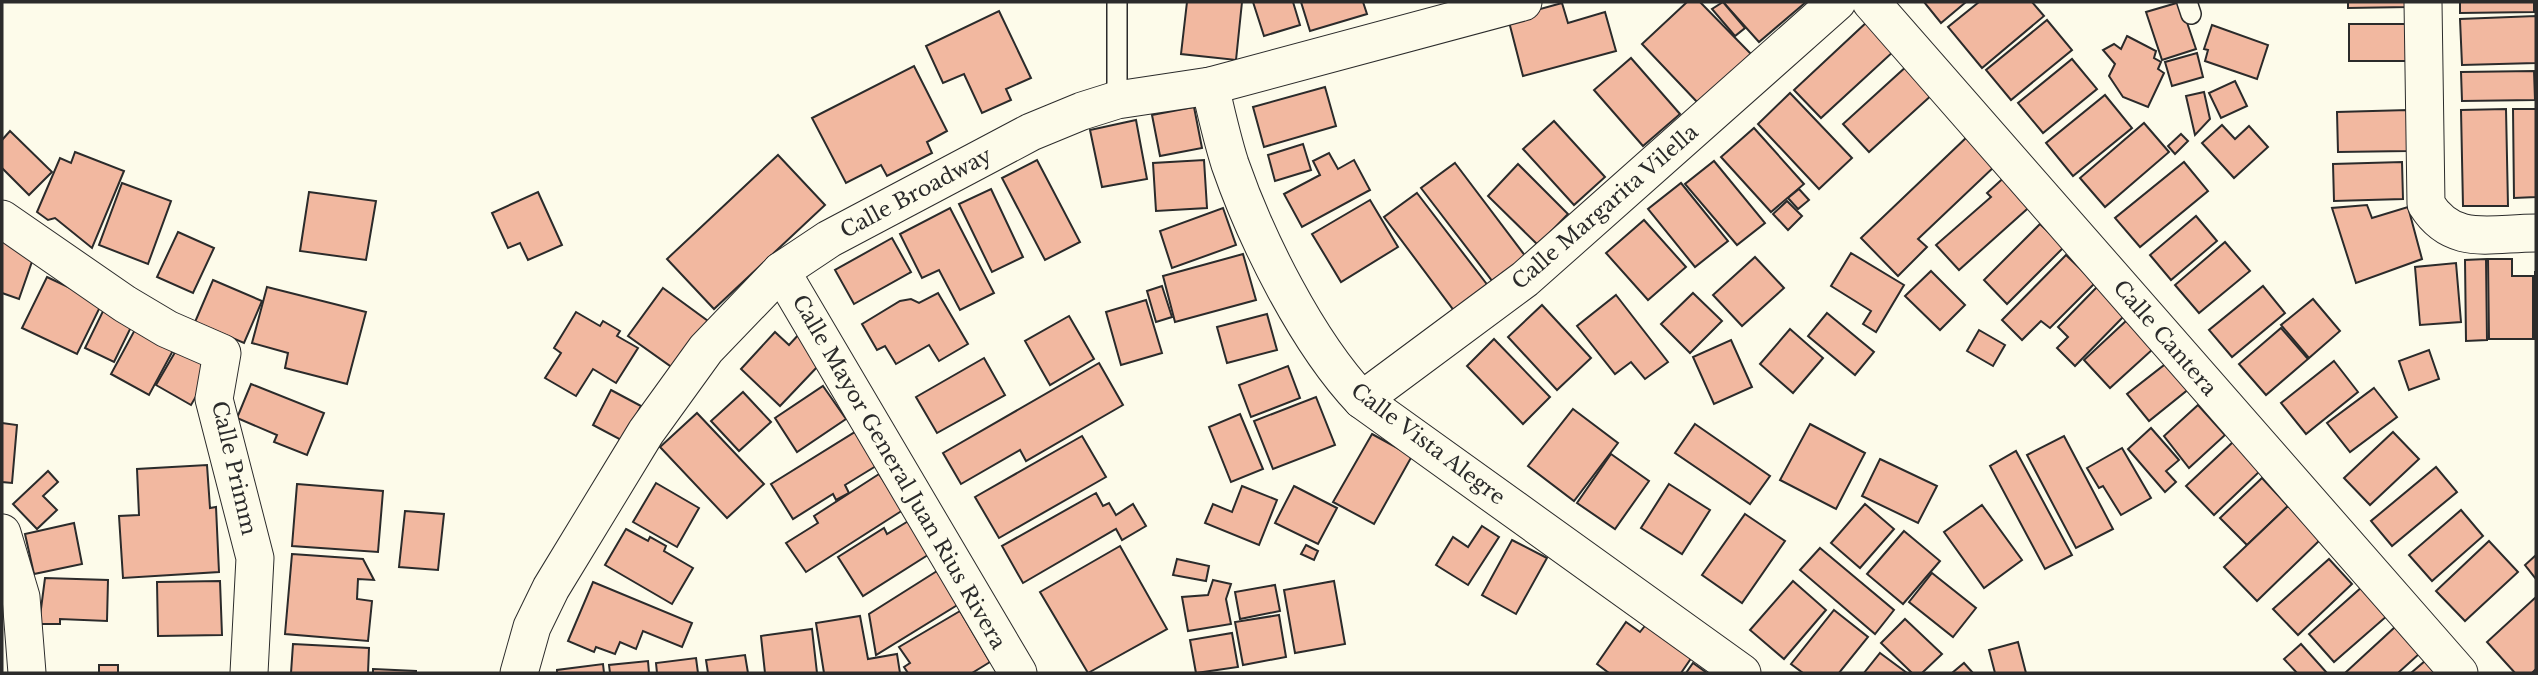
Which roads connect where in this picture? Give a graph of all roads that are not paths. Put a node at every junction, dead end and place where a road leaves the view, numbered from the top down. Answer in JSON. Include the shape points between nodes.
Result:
{"nodes":[{"id":1,"x":1118,"y":2,"type":"edge"},
{"id":2,"x":1523,"y":2,"type":"edge"},
{"id":3,"x":1837,"y":2,"type":"edge"},
{"id":4,"x":1871,"y":2,"type":"edge"},
{"id":5,"x":2423,"y":2,"type":"edge"},
{"id":6,"x":1210,"y":86,"type":"junction"},
{"id":7,"x":1117,"y":100,"type":"junction"},
{"id":8,"x":2,"y":219,"type":"edge"},
{"id":9,"x":2536,"y":233,"type":"edge"},
{"id":10,"x":781,"y":271,"type":"junction"},
{"id":11,"x":1362,"y":400,"type":"junction"},
{"id":12,"x":2,"y":533,"type":"edge"},
{"id":13,"x":27,"y":673,"type":"edge"},
{"id":14,"x":249,"y":673,"type":"edge"},
{"id":15,"x":519,"y":673,"type":"edge"},
{"id":16,"x":1018,"y":673,"type":"edge"},
{"id":17,"x":1742,"y":673,"type":"edge"},
{"id":18,"x":2459,"y":673,"type":"edge"}],
"edges":[{"from":1,"to":7,"type":"lane"},
{"from":2,"to":6,"type":"street","name":"Calle Broadway"},
{"from":3,"to":11,"type":"street","name":"Calle Margarita Vilella","via":[[1525,279]]},
{"from":4,"to":18,"type":"street","name":"Calle Cantera"},
{"from":5,"to":9,"type":"street","via":[[2426,204],[2437,221],[2462,234]]},
{"from":6,"to":7,"type":"street","name":"Calle Broadway"},
{"from":6,"to":11,"type":"street","name":"Calle Vista Alegre","via":[[1230,163],[1283,281],[1338,375]]},
{"from":7,"to":10,"type":"street","name":"Calle Broadway","via":[[1031,132],[829,239]]},
{"from":8,"to":14,"type":"street","name":"Calle Primm","via":[[125,304],[222,353],[214,399],[255,558]]},
{"from":10,"to":15,"type":"street","name":"Calle Broadway","via":[[706,349],[646,432],[551,588],[532,627]]},
{"from":10,"to":16,"type":"street","name":"Calle Mayor General Juan Rius Rivera"},
{"from":11,"to":17,"type":"street","name":"Calle Vista Alegre"},
{"from":12,"to":13,"type":"street","via":[[21,597]]}]}
